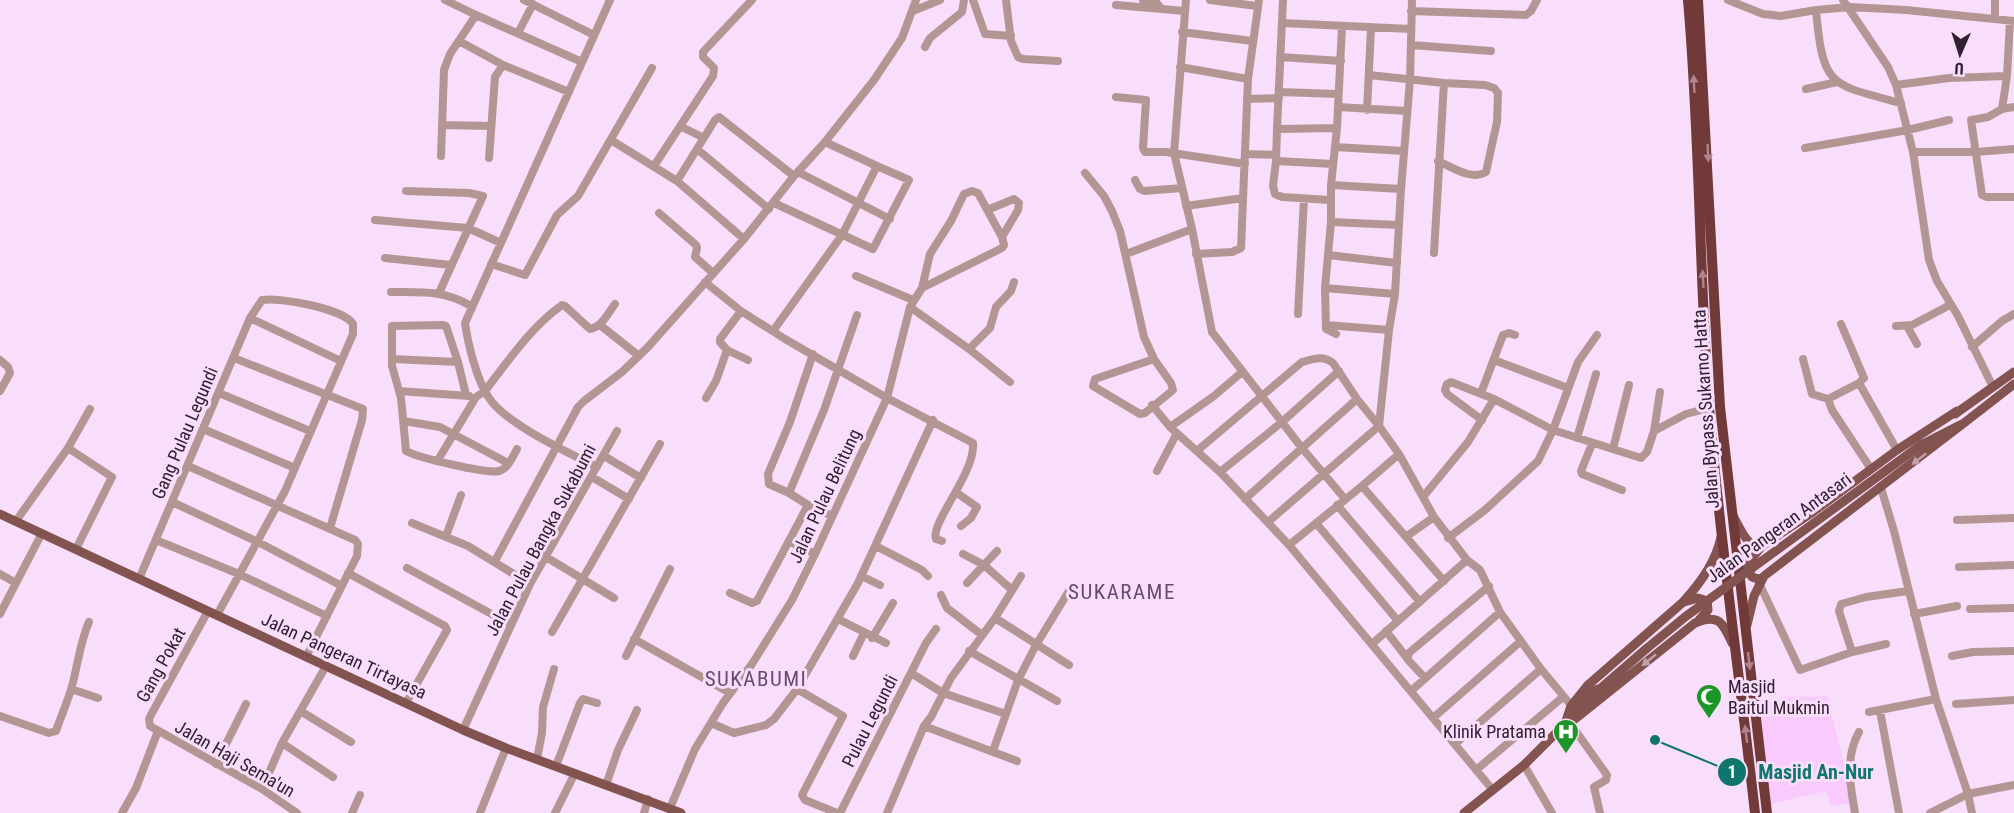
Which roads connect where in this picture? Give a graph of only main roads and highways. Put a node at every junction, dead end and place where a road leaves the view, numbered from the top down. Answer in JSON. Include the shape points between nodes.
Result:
{"nodes":[{"id":1,"x":1688,"y":0,"type":"edge"},
{"id":2,"x":1698,"y":0,"type":"edge"},
{"id":3,"x":1704,"y":188,"type":"junction"},
{"id":4,"x":1705,"y":210,"type":"junction"},
{"id":5,"x":2014,"y":372,"type":"edge"},
{"id":6,"x":2014,"y":384,"type":"edge"},
{"id":7,"x":1957,"y":411,"type":"junction"},
{"id":8,"x":1964,"y":423,"type":"junction"},
{"id":9,"x":1933,"y":437,"type":"junction"},
{"id":10,"x":1731,"y":512,"type":"junction"},
{"id":11,"x":0,"y":514,"type":"edge"},
{"id":12,"x":1722,"y":529,"type":"junction"},
{"id":13,"x":1762,"y":546,"type":"junction"},
{"id":14,"x":1761,"y":580,"type":"junction"},
{"id":15,"x":1682,"y":603,"type":"junction"},
{"id":16,"x":1695,"y":623,"type":"junction"},
{"id":17,"x":1746,"y":631,"type":"junction"},
{"id":18,"x":1736,"y":651,"type":"junction"},
{"id":19,"x":1601,"y":688,"type":"junction"},
{"id":20,"x":1573,"y":708,"type":"junction"},
{"id":21,"x":1567,"y":723,"type":"junction"},
{"id":22,"x":681,"y":813,"type":"edge"},
{"id":23,"x":1464,"y":813,"type":"edge"},
{"id":24,"x":1755,"y":813,"type":"edge"},
{"id":25,"x":1767,"y":813,"type":"edge"}],
"edges":[{"from":3,"to":1,"type":"highway","name":"Jalan Bypass Sukarno Hatta","one_way":true},
{"from":2,"to":3,"type":"highway","name":"Jalan Bypass Sukarno Hatta","one_way":true},
{"from":3,"to":4,"type":"highway","name":"Jalan Bypass Sukarno Hatta"},
{"from":4,"to":10,"type":"highway","name":"Jalan Bypass Sukarno Hatta"},
{"from":12,"to":4,"type":"highway","name":"Jalan Bypass Sukarno Hatta","one_way":true,"via":[[1710,408]]},
{"from":5,"to":7,"type":"main road","name":"Jalan Pangeran Antasari"},
{"from":6,"to":8,"type":"main road","name":"Jalan Pangeran Antasari"},
{"from":7,"to":9,"type":"main road","name":"Jalan Pangeran Antasari"},
{"from":7,"to":13,"type":"main road","name":"Jalan Pangeran Antasari"},
{"from":8,"to":9,"type":"main road","name":"Jalan Pangeran Antasari"},
{"from":8,"to":14,"type":"main road","name":"Jalan Pangeran Antasari","one_way":true},
{"from":9,"to":19,"type":"main road","name":"Jalan Pangeran Antasari","bridge":true,"via":[[1685,617]]},
{"from":10,"to":13,"type":"main road","name":"Jalan Pangeran Antasari","via":[[1750,543]]},
{"from":10,"to":17,"type":"highway","name":"Jalan Bypass Sukarno Hatta"},
{"from":11,"to":22,"type":"main road","name":"Jalan Pangeran Tirtayasa","via":[[463,730]]},
{"from":12,"to":15,"type":"main road","via":[[1714,557]]},
{"from":12,"to":18,"type":"highway","name":"Jalan Bypass Sukarno Hatta"},
{"from":13,"to":14,"type":"main road","via":[[1747,568],[1752,577]]},
{"from":14,"to":17,"type":"main road","name":"Jalan Pangeran Antasari"},
{"from":15,"to":16,"type":"main road","via":[[1698,598],[1707,602],[1707,612]]},
{"from":15,"to":20,"type":"main road","via":[[1587,686]]},
{"from":16,"to":18,"type":"main road","via":[[1718,621],[1726,628]]},
{"from":16,"to":21,"type":"main road","one_way":true},
{"from":17,"to":25,"type":"highway","name":"Jalan Bypass Sukarno Hatta","one_way":true},
{"from":24,"to":18,"type":"highway","name":"Jalan Bypass Sukarno Hatta","one_way":true},
{"from":19,"to":20,"type":"main road"},
{"from":19,"to":21,"type":"main road"},
{"from":20,"to":21,"type":"main road"},
{"from":21,"to":23,"type":"main road","via":[[1524,765]]}]}
